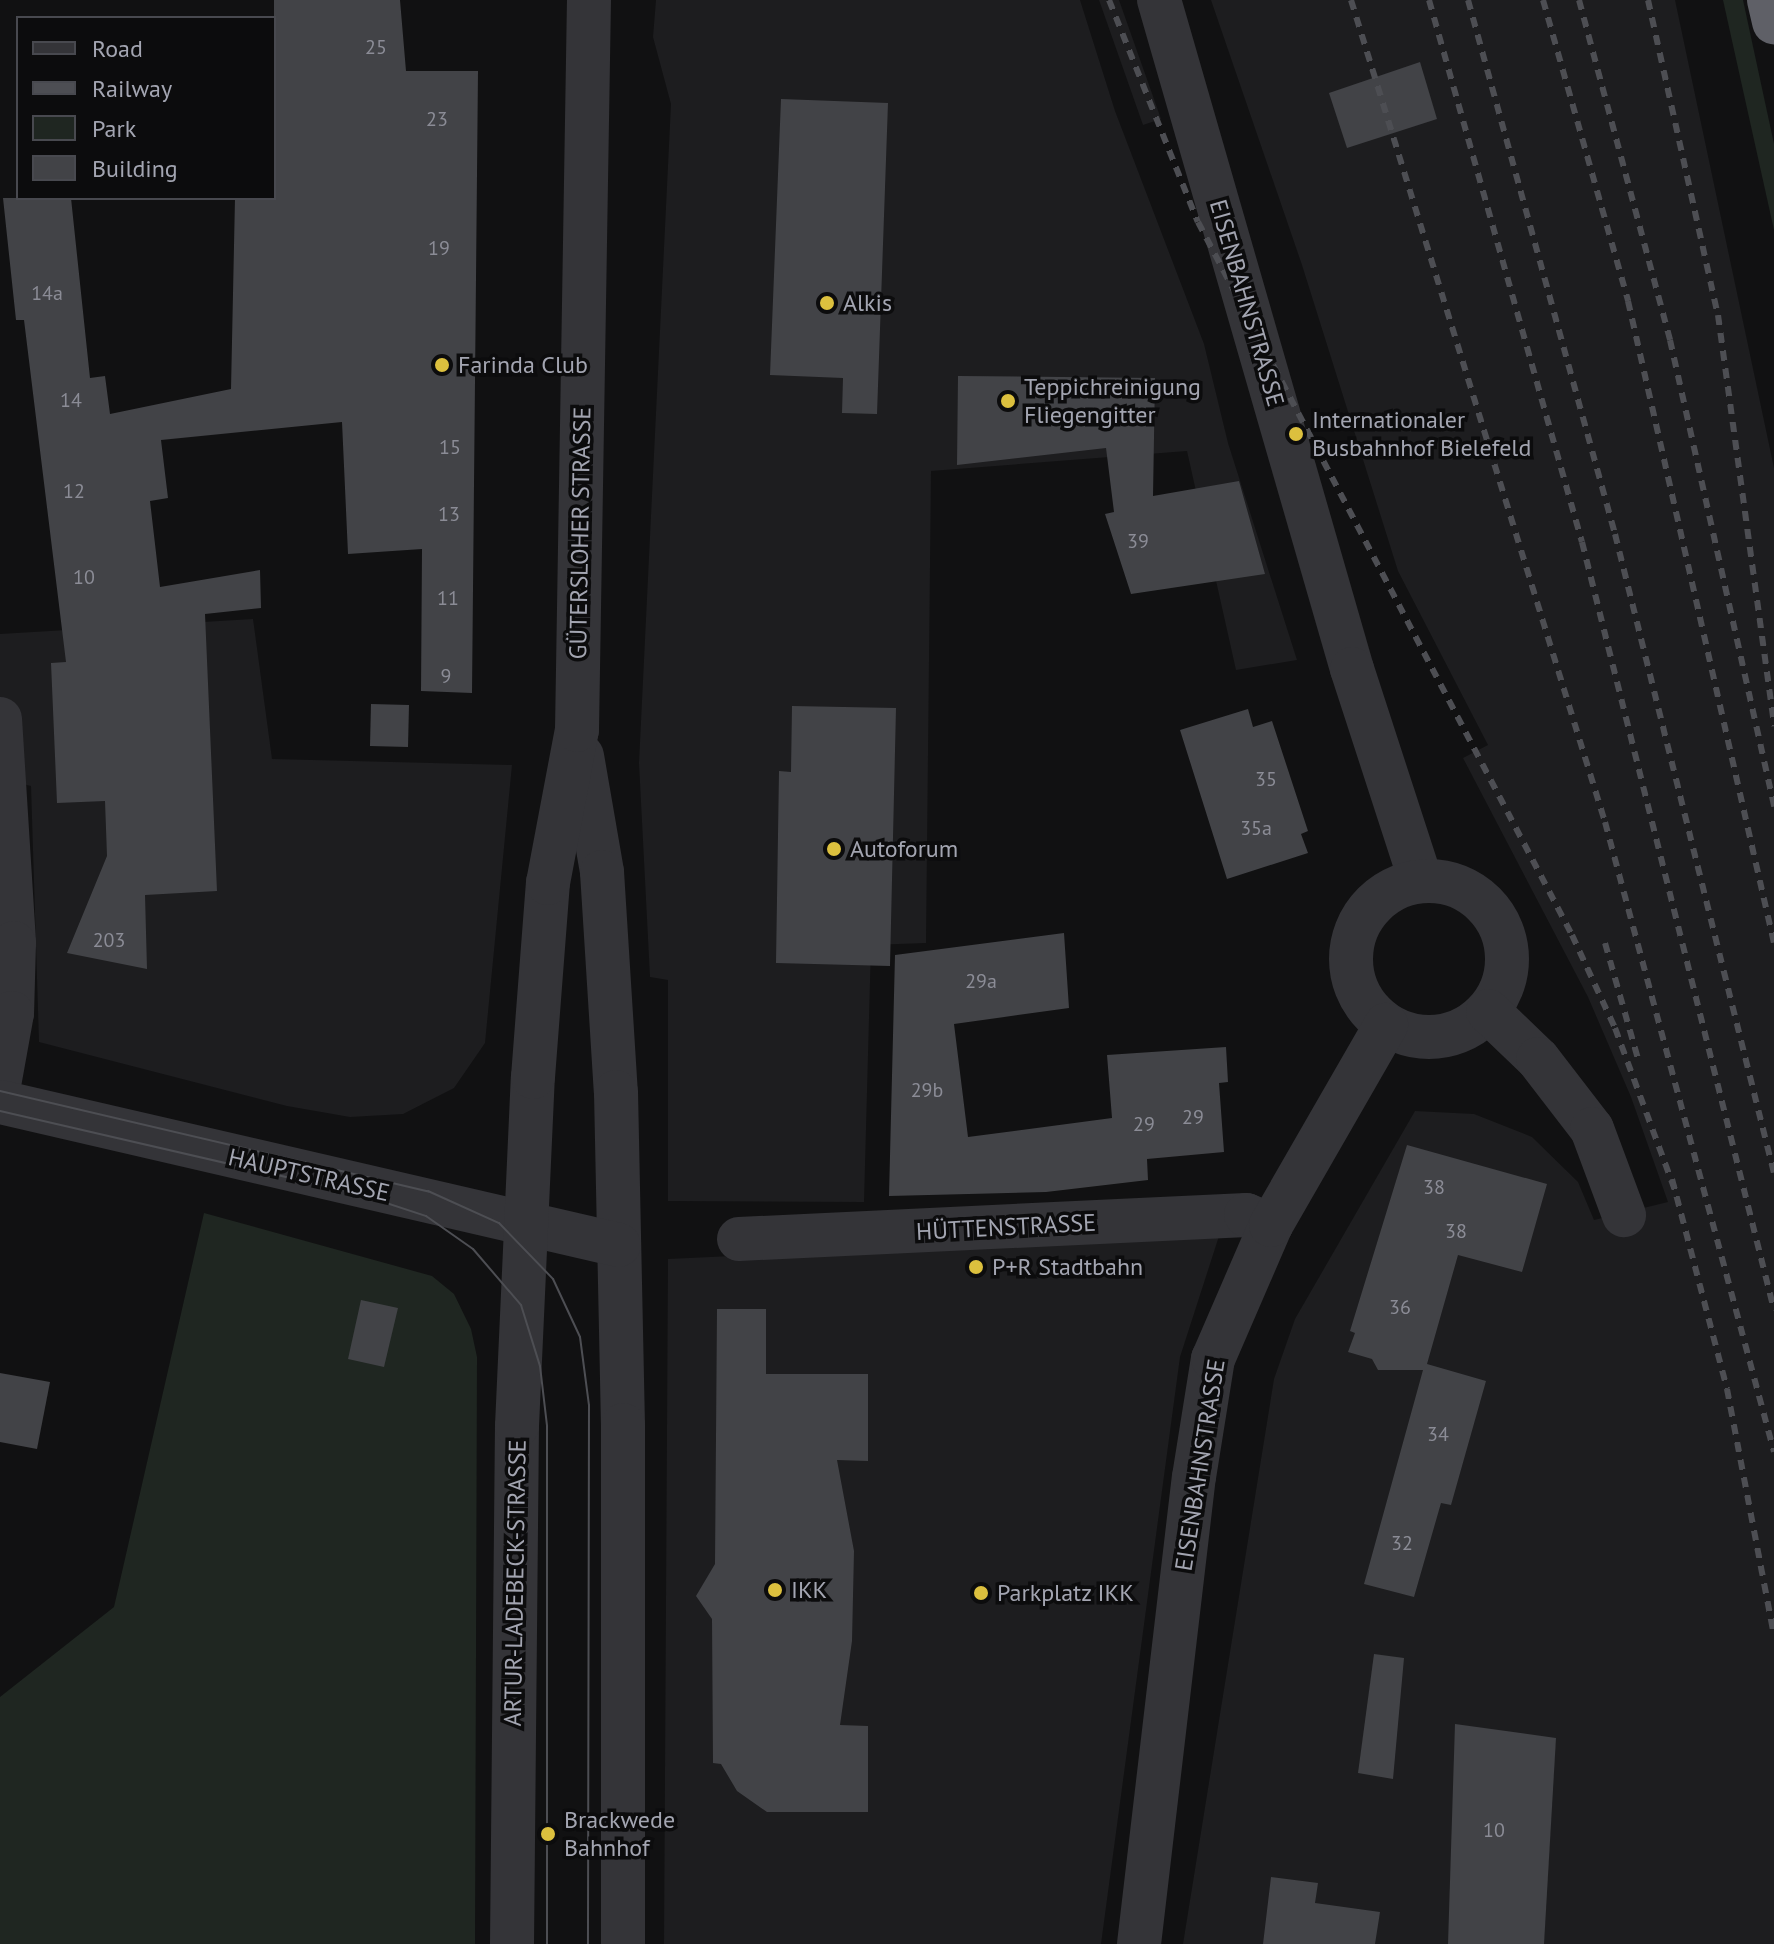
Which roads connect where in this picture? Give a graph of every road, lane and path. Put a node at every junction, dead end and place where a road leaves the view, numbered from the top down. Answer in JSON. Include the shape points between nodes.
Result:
{"nodes":[{"id":1,"x":589,"y":0,"type":"edge"},
{"id":2,"x":1159,"y":0,"type":"edge"},
{"id":3,"x":1769,"y":0,"type":"edge"},
{"id":4,"x":1774,"y":22,"type":"edge"},
{"id":5,"x":0,"y":719,"type":"edge"},
{"id":6,"x":577,"y":730,"type":"junction"},
{"id":7,"x":1421,"y":881,"type":"junction"},
{"id":8,"x":1488,"y":1011,"type":"junction"},
{"id":9,"x":1386,"y":1025,"type":"junction"},
{"id":10,"x":0,"y":1080,"type":"edge"},
{"id":11,"x":0,"y":1102,"type":"edge"},
{"id":12,"x":1624,"y":1215,"type":"dead end"},
{"id":13,"x":525,"y":1223,"type":"junction"},
{"id":14,"x":1271,"y":1225,"type":"junction"},
{"id":15,"x":739,"y":1239,"type":"dead end"},
{"id":16,"x":619,"y":1245,"type":"junction"},
{"id":17,"x":512,"y":1944,"type":"edge"},
{"id":18,"x":623,"y":1944,"type":"edge"},
{"id":19,"x":1139,"y":1944,"type":"edge"}],
"edges":[{"from":1,"to":6,"type":"street","name":"GÜTERSLOHER STRASSE"},
{"from":2,"to":7,"type":"street","name":"EISENBAHNSTRASSE","via":[[1352,669]]},
{"from":3,"to":4,"type":"highway"},
{"from":5,"to":10,"type":"street","via":[[14,978]]},
{"from":6,"to":13,"type":"street","name":"GÜTERSLOHER STRASSE","via":[[548,883]]},
{"from":6,"to":16,"type":"street","name":"GÜTERSLOHER STRASSE","via":[[602,872]]},
{"from":7,"to":8,"type":"street","via":[[1465,890],[1496,919],[1507,963]]},
{"from":7,"to":9,"type":"street","via":[[1378,899],[1359,922],[1351,946],[1355,986]]},
{"from":8,"to":9,"type":"street","via":[[1474,1023],[1441,1036],[1412,1036]]},
{"from":8,"to":12,"type":"street","via":[[1538,1059],[1592,1129]]},
{"from":9,"to":14,"type":"street","name":"EISENBAHNSTRASSE"},
{"from":11,"to":13,"type":"street","name":"HAUPTSTRASSE"},
{"from":13,"to":16,"type":"street","name":"HAUPTSTRASSE"},
{"from":13,"to":17,"type":"street","name":"ARTUR-LADEBECK-STRASSE","via":[[517,1426]]},
{"from":14,"to":15,"type":"street","name":"HÜTTENSTRASSE","via":[[1246,1215]]},
{"from":14,"to":19,"type":"street","name":"EISENBAHNSTRASSE","via":[[1213,1359],[1194,1477]]},
{"from":16,"to":18,"type":"street"}]}
